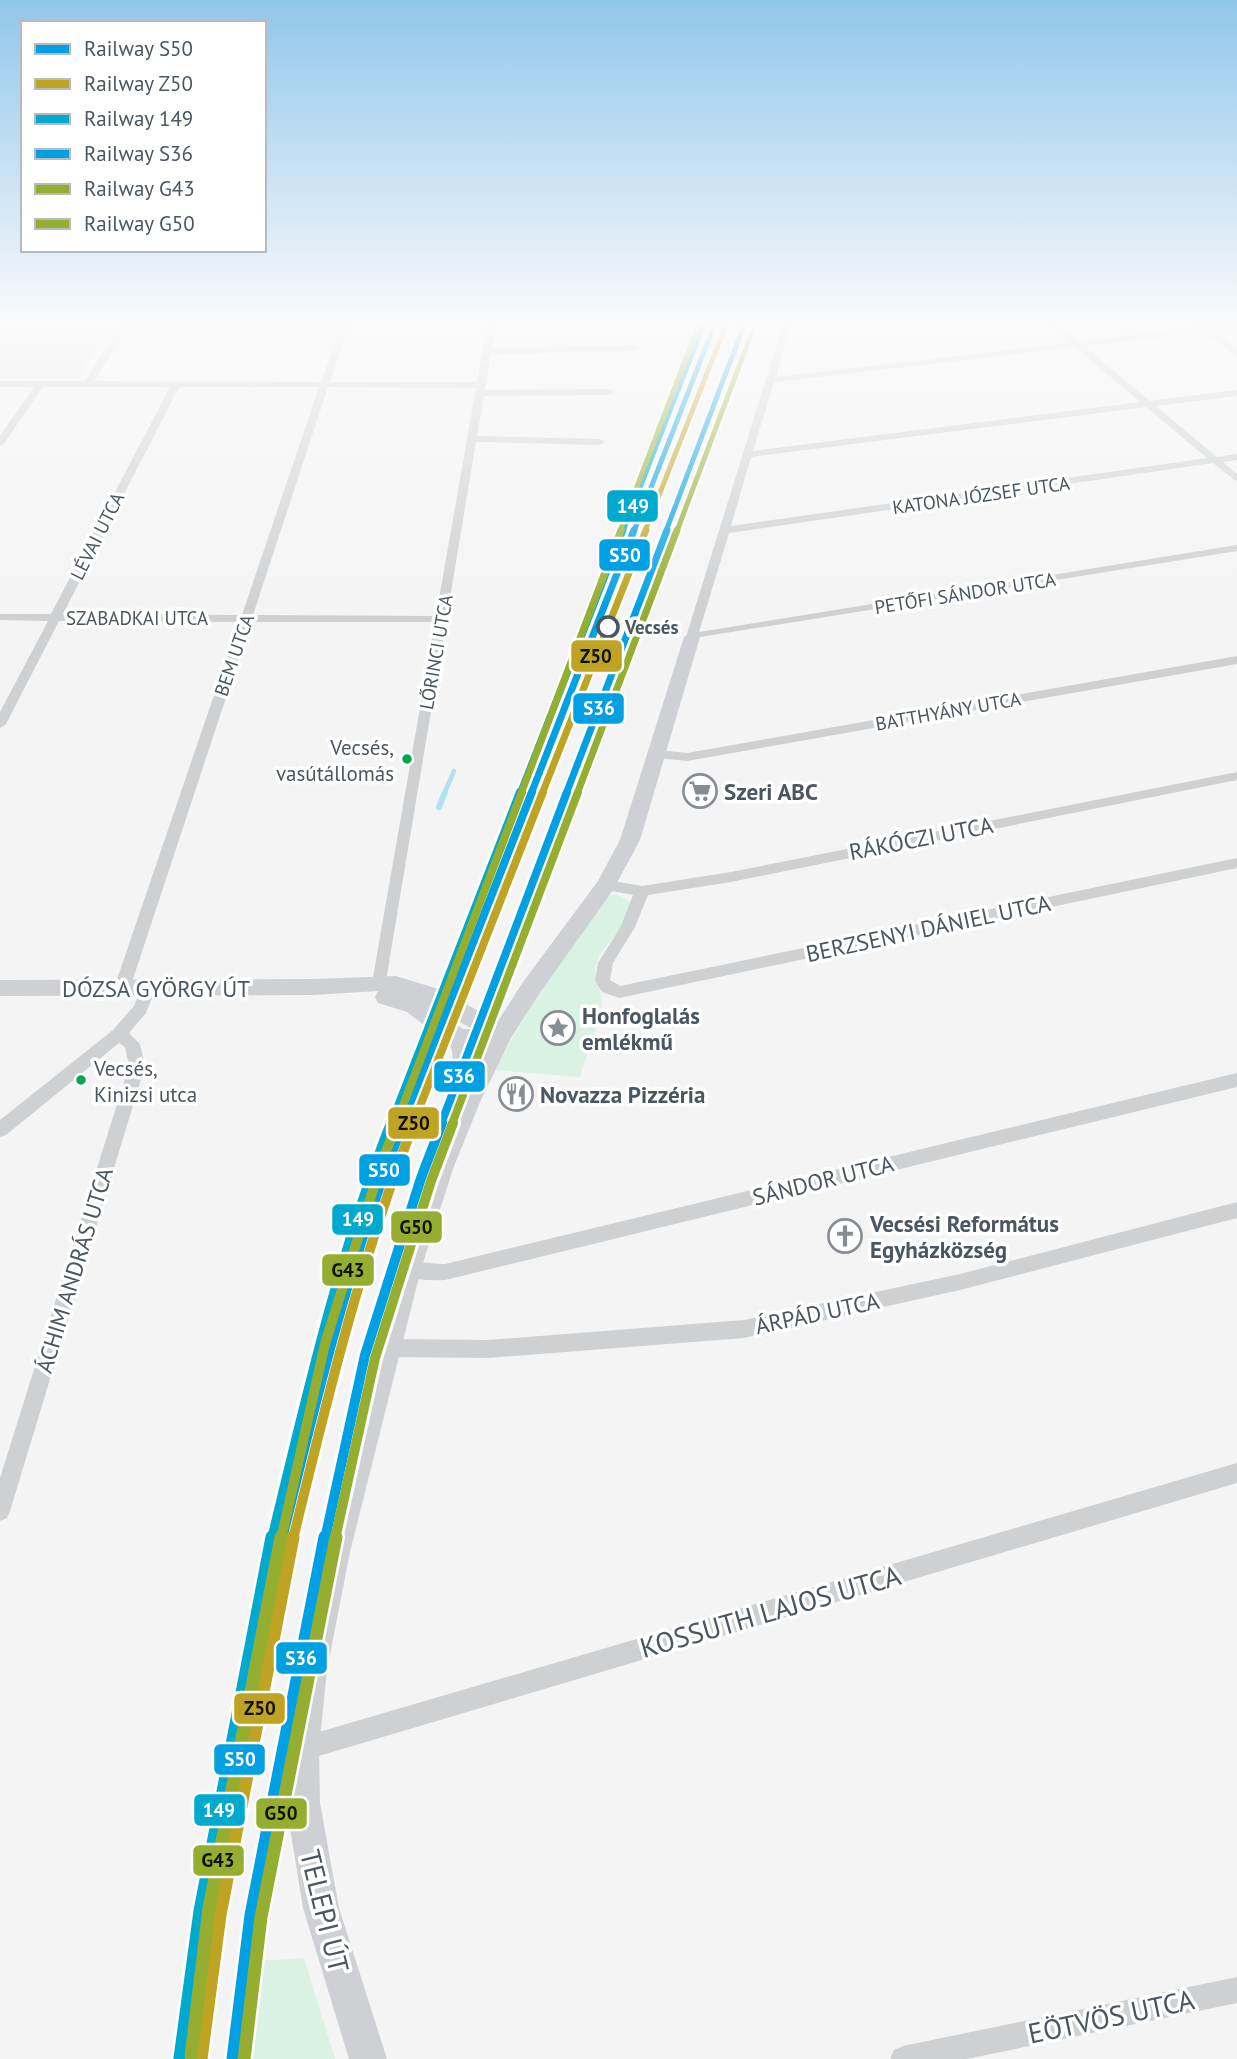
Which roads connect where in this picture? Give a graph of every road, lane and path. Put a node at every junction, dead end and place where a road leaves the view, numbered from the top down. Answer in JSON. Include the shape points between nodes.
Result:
{"nodes":[{"id":1,"x":18,"y":417,"type":"edge"},
{"id":2,"x":159,"y":417,"type":"edge"},
{"id":3,"x":316,"y":417,"type":"edge"},
{"id":4,"x":475,"y":417,"type":"edge"},
{"id":5,"x":758,"y":417,"type":"edge"},
{"id":6,"x":1044,"y":417,"type":"edge"},
{"id":7,"x":1165,"y":417,"type":"edge"},
{"id":8,"x":471,"y":439,"type":"junction"},
{"id":9,"x":600,"y":442,"type":"dead end"},
{"id":10,"x":0,"y":443,"type":"edge"},
{"id":11,"x":747,"y":454,"type":"junction"},
{"id":12,"x":1237,"y":457,"type":"edge"},
{"id":13,"x":1216,"y":460,"type":"junction"},
{"id":14,"x":1237,"y":479,"type":"edge"},
{"id":15,"x":725,"y":530,"type":"junction"},
{"id":16,"x":1237,"y":548,"type":"edge"},
{"id":17,"x":0,"y":617,"type":"edge"},
{"id":18,"x":55,"y":617,"type":"junction"},
{"id":19,"x":247,"y":618,"type":"junction"},
{"id":20,"x":441,"y":619,"type":"junction"},
{"id":21,"x":692,"y":637,"type":"junction"},
{"id":22,"x":1237,"y":660,"type":"edge"},
{"id":23,"x":0,"y":724,"type":"edge"},
{"id":24,"x":658,"y":754,"type":"junction"},
{"id":25,"x":1237,"y":776,"type":"edge"},
{"id":26,"x":1237,"y":863,"type":"edge"},
{"id":27,"x":606,"y":885,"type":"junction"},
{"id":28,"x":642,"y":891,"type":"junction"},
{"id":29,"x":380,"y":983,"type":"junction"},
{"id":30,"x":313,"y":987,"type":"junction"},
{"id":31,"x":0,"y":988,"type":"edge"},
{"id":32,"x":122,"y":988,"type":"junction"},
{"id":33,"x":148,"y":988,"type":"junction"},
{"id":34,"x":119,"y":1034,"type":"junction"},
{"id":35,"x":502,"y":1034,"type":"junction"},
{"id":36,"x":458,"y":1038,"type":"junction"},
{"id":37,"x":1237,"y":1080,"type":"edge"},
{"id":38,"x":468,"y":1102,"type":"junction"},
{"id":39,"x":0,"y":1130,"type":"edge"},
{"id":40,"x":1237,"y":1210,"type":"edge"},
{"id":41,"x":408,"y":1269,"type":"junction"},
{"id":42,"x":387,"y":1348,"type":"junction"},
{"id":43,"x":1237,"y":1473,"type":"edge"},
{"id":44,"x":0,"y":1511,"type":"edge"},
{"id":45,"x":302,"y":1749,"type":"junction"},
{"id":46,"x":1237,"y":1990,"type":"edge"},
{"id":47,"x":368,"y":2059,"type":"edge"},
{"id":48,"x":903,"y":2059,"type":"edge"}],
"edges":[{"from":1,"to":10,"type":"street"},
{"from":2,"to":18,"type":"street","name":"LÉVAI UTCA"},
{"from":3,"to":19,"type":"street","name":"BEM UTCA"},
{"from":4,"to":8,"type":"street","name":"LŐRINCI UTCA"},
{"from":5,"to":11,"type":"street"},
{"from":6,"to":11,"type":"street"},
{"from":7,"to":13,"type":"street"},
{"from":8,"to":9,"type":"street"},
{"from":8,"to":20,"type":"street","name":"LŐRINCI UTCA"},
{"from":11,"to":15,"type":"street"},
{"from":12,"to":13,"type":"street","name":"KATONA JÓZSEF UTCA"},
{"from":13,"to":14,"type":"street"},
{"from":13,"to":15,"type":"street","name":"KATONA JÓZSEF UTCA"},
{"from":15,"to":21,"type":"street"},
{"from":16,"to":21,"type":"street","name":"PETŐFI SÁNDOR UTCA"},
{"from":17,"to":18,"type":"street","name":"SZABADKAI UTCA"},
{"from":18,"to":19,"type":"street","name":"SZABADKAI UTCA"},
{"from":18,"to":23,"type":"street","name":"LÉVAI UTCA"},
{"from":19,"to":20,"type":"street","name":"SZABADKAI UTCA"},
{"from":19,"to":32,"type":"street","name":"BEM UTCA"},
{"from":20,"to":29,"type":"street","name":"LŐRINCI UTCA"},
{"from":21,"to":24,"type":"main road","name":"TELEPI ÚT"},
{"from":22,"to":24,"type":"street","name":"BATTHYÁNY UTCA","via":[[687,757]]},
{"from":24,"to":27,"type":"main road","name":"TELEPI ÚT","via":[[630,840]]},
{"from":25,"to":28,"type":"street","name":"RÁKÓCZI UTCA"},
{"from":26,"to":28,"type":"street","name":"BERZSENYI DÁNIEL UTCA","via":[[619,992],[606,987],[603,969],[630,925]]},
{"from":27,"to":28,"type":"street","name":"RÁKÓCZI UTCA"},
{"from":27,"to":35,"type":"main road","name":"TELEPI ÚT"},
{"from":29,"to":30,"type":"main road","name":"DÓZSA GYÖRGY ÚT"},
{"from":29,"to":35,"type":"main road","name":"DÓZSA GYÖRGY ÚT","via":[[427,994]]},
{"from":30,"to":33,"type":"main road","name":"DÓZSA GYÖRGY ÚT"},
{"from":30,"to":36,"type":"main road","name":"DÓZSA GYÖRGY ÚT","via":[[396,998],[431,1016]]},
{"from":31,"to":32,"type":"main road","name":"DÓZSA GYÖRGY ÚT"},
{"from":32,"to":33,"type":"main road","name":"DÓZSA GYÖRGY ÚT"},
{"from":33,"to":34,"type":"street","via":[[141,1009]]},
{"from":34,"to":39,"type":"street"},
{"from":34,"to":44,"type":"street","name":"ÁCHIM ANDRÁS UTCA","via":[[132,1044],[137,1066]]},
{"from":35,"to":36,"type":"main road"},
{"from":35,"to":38,"type":"main road","name":"TELEPI ÚT"},
{"from":36,"to":38,"type":"main road","via":[[464,1051]]},
{"from":37,"to":41,"type":"street","name":"SÁNDOR UTCA","via":[[444,1272]]},
{"from":38,"to":41,"type":"main road","name":"TELEPI ÚT"},
{"from":40,"to":42,"type":"street","name":"ÁRPÁD UTCA","via":[[960,1282],[744,1329],[488,1349]]},
{"from":41,"to":42,"type":"main road","name":"TELEPI ÚT"},
{"from":42,"to":45,"type":"main road","name":"TELEPI ÚT","via":[[335,1552],[311,1670]]},
{"from":43,"to":45,"type":"street","name":"KOSSUTH LAJOS UTCA"},
{"from":45,"to":47,"type":"main road","name":"TELEPI ÚT","via":[[303,1803],[315,1882]]},
{"from":46,"to":48,"type":"street","name":"EÖTVÖS UTCA"}]}
